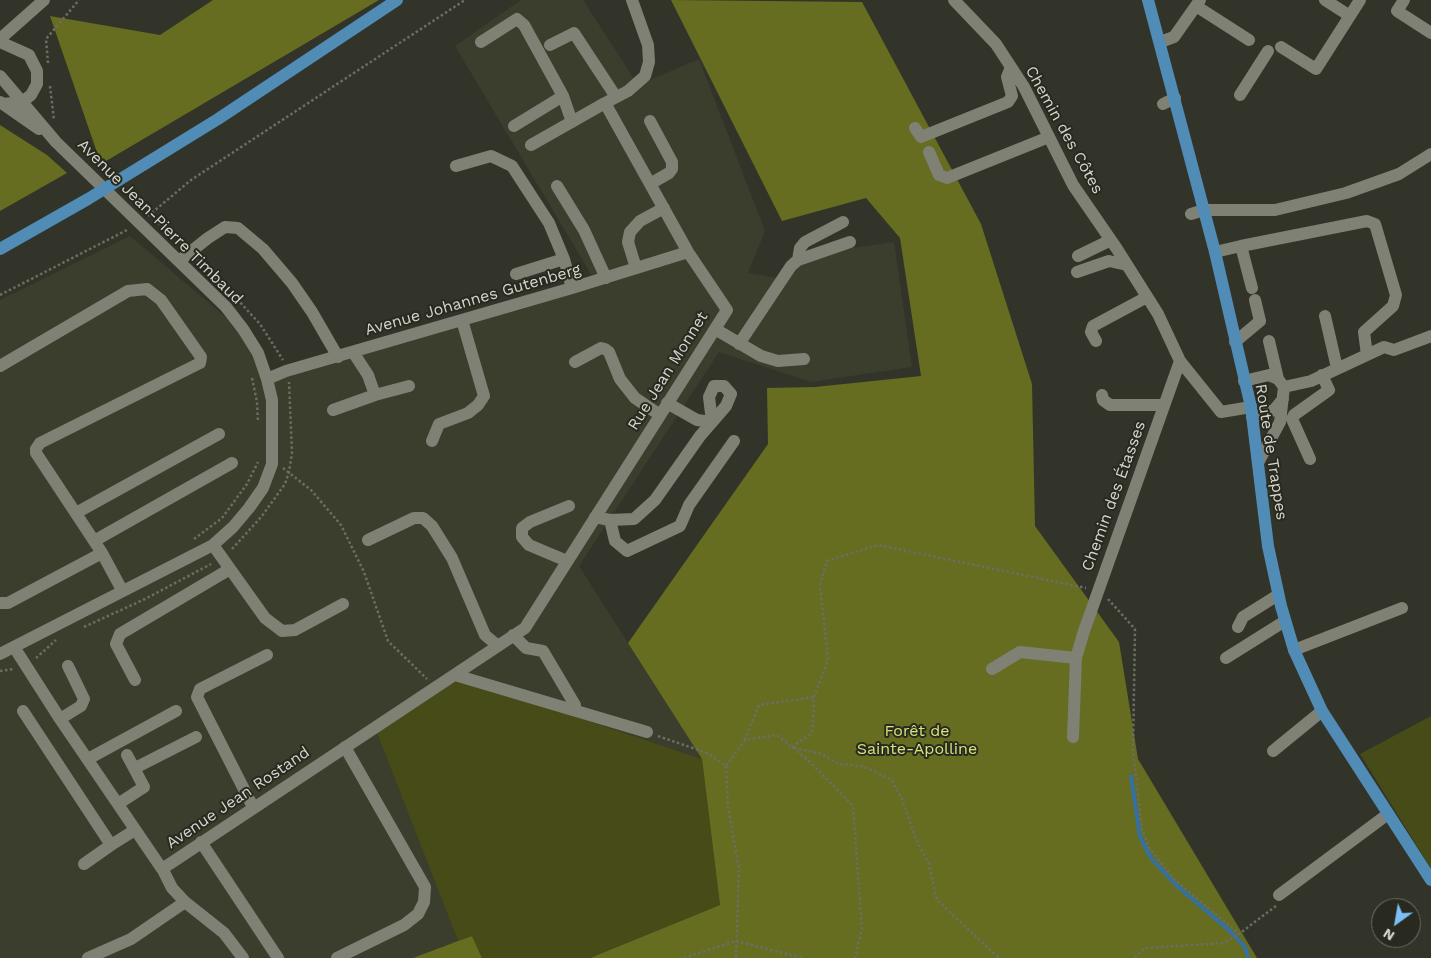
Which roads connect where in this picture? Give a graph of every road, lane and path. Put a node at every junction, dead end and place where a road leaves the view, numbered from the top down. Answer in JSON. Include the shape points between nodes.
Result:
{"nodes":[{"id":1,"x":44,"y":0,"type":"edge"},
{"id":2,"x":79,"y":0,"type":"edge"},
{"id":3,"x":397,"y":0,"type":"edge"},
{"id":4,"x":465,"y":0,"type":"edge"},
{"id":5,"x":632,"y":0,"type":"edge"},
{"id":6,"x":954,"y":0,"type":"edge"},
{"id":7,"x":1148,"y":0,"type":"edge"},
{"id":8,"x":1325,"y":0,"type":"edge"},
{"id":9,"x":1360,"y":0,"type":"edge"},
{"id":10,"x":1404,"y":0,"type":"edge"},
{"id":11,"x":1198,"y":3,"type":"edge"},
{"id":12,"x":1350,"y":16,"type":"junction"},
{"id":13,"x":1431,"y":33,"type":"edge"},
{"id":14,"x":0,"y":40,"type":"edge"},
{"id":15,"x":1249,"y":40,"type":"dead end"},
{"id":16,"x":482,"y":42,"type":"dead end"},
{"id":17,"x":1160,"y":42,"type":"junction"},
{"id":18,"x":550,"y":45,"type":"dead end"},
{"id":19,"x":1281,"y":47,"type":"dead end"},
{"id":20,"x":1268,"y":51,"type":"dead end"},
{"id":21,"x":48,"y":67,"type":"dead end"},
{"id":22,"x":1011,"y":67,"type":"junction"},
{"id":23,"x":0,"y":76,"type":"edge"},
{"id":24,"x":50,"y":84,"type":"dead end"},
{"id":25,"x":1240,"y":95,"type":"dead end"},
{"id":26,"x":563,"y":96,"type":"junction"},
{"id":27,"x":1175,"y":98,"type":"junction"},
{"id":28,"x":610,"y":100,"type":"junction"},
{"id":29,"x":22,"y":102,"type":"junction"},
{"id":30,"x":1,"y":103,"type":"edge"},
{"id":31,"x":1163,"y":104,"type":"dead end"},
{"id":32,"x":650,"y":121,"type":"dead end"},
{"id":33,"x":572,"y":122,"type":"junction"},
{"id":34,"x":514,"y":126,"type":"dead end"},
{"id":35,"x":915,"y":128,"type":"dead end"},
{"id":36,"x":54,"y":136,"type":"junction"},
{"id":37,"x":1049,"y":137,"type":"junction"},
{"id":38,"x":531,"y":145,"type":"dead end"},
{"id":39,"x":929,"y":152,"type":"dead end"},
{"id":40,"x":1431,"y":154,"type":"edge"},
{"id":41,"x":456,"y":166,"type":"dead end"},
{"id":42,"x":650,"y":184,"type":"junction"},
{"id":43,"x":557,"y":186,"type":"dead end"},
{"id":44,"x":664,"y":208,"type":"junction"},
{"id":45,"x":1204,"y":210,"type":"junction"},
{"id":46,"x":1191,"y":214,"type":"dead end"},
{"id":47,"x":138,"y":222,"type":"junction"},
{"id":48,"x":843,"y":222,"type":"dead end"},
{"id":49,"x":1111,"y":240,"type":"junction"},
{"id":50,"x":850,"y":242,"type":"dead end"},
{"id":51,"x":1241,"y":246,"type":"junction"},
{"id":52,"x":0,"y":249,"type":"edge"},
{"id":53,"x":688,"y":252,"type":"junction"},
{"id":54,"x":1215,"y":252,"type":"junction"},
{"id":55,"x":1078,"y":256,"type":"dead end"},
{"id":56,"x":564,"y":259,"type":"junction"},
{"id":57,"x":798,"y":260,"type":"junction"},
{"id":58,"x":179,"y":261,"type":"junction"},
{"id":59,"x":1127,"y":265,"type":"junction"},
{"id":60,"x":636,"y":268,"type":"junction"},
{"id":61,"x":1077,"y":272,"type":"dead end"},
{"id":62,"x":516,"y":274,"type":"dead end"},
{"id":63,"x":606,"y":278,"type":"junction"},
{"id":64,"x":572,"y":288,"type":"junction"},
{"id":65,"x":0,"y":295,"type":"edge"},
{"id":66,"x":1147,"y":297,"type":"junction"},
{"id":67,"x":1325,"y":316,"type":"dead end"},
{"id":68,"x":462,"y":320,"type":"junction"},
{"id":69,"x":715,"y":328,"type":"junction"},
{"id":70,"x":1431,"y":336,"type":"edge"},
{"id":71,"x":1096,"y":341,"type":"dead end"},
{"id":72,"x":1269,"y":341,"type":"dead end"},
{"id":73,"x":1235,"y":342,"type":"junction"},
{"id":74,"x":739,"y":344,"type":"junction"},
{"id":75,"x":353,"y":352,"type":"junction"},
{"id":76,"x":1367,"y":355,"type":"junction"},
{"id":77,"x":338,"y":357,"type":"junction"},
{"id":78,"x":804,"y":359,"type":"dead end"},
{"id":79,"x":1180,"y":361,"type":"junction"},
{"id":80,"x":575,"y":362,"type":"dead end"},
{"id":81,"x":0,"y":366,"type":"edge"},
{"id":82,"x":1337,"y":368,"type":"junction"},
{"id":83,"x":1322,"y":375,"type":"junction"},
{"id":84,"x":252,"y":376,"type":"dead end"},
{"id":85,"x":267,"y":379,"type":"junction"},
{"id":86,"x":1244,"y":381,"type":"junction"},
{"id":87,"x":409,"y":386,"type":"dead end"},
{"id":88,"x":1282,"y":388,"type":"junction"},
{"id":89,"x":1102,"y":395,"type":"dead end"},
{"id":90,"x":375,"y":396,"type":"junction"},
{"id":91,"x":667,"y":403,"type":"junction"},
{"id":92,"x":1164,"y":405,"type":"junction"},
{"id":93,"x":333,"y":410,"type":"dead end"},
{"id":94,"x":1252,"y":412,"type":"junction"},
{"id":95,"x":660,"y":415,"type":"junction"},
{"id":96,"x":258,"y":430,"type":"dead end"},
{"id":97,"x":219,"y":434,"type":"dead end"},
{"id":98,"x":432,"y":441,"type":"dead end"},
{"id":99,"x":734,"y":441,"type":"dead end"},
{"id":100,"x":260,"y":458,"type":"dead end"},
{"id":101,"x":1310,"y":459,"type":"dead end"},
{"id":102,"x":1259,"y":461,"type":"junction"},
{"id":103,"x":232,"y":463,"type":"dead end"},
{"id":104,"x":272,"y":464,"type":"junction"},
{"id":105,"x":569,"y":506,"type":"dead end"},
{"id":106,"x":76,"y":514,"type":"junction"},
{"id":107,"x":595,"y":517,"type":"junction"},
{"id":108,"x":610,"y":520,"type":"junction"},
{"id":109,"x":368,"y":540,"type":"dead end"},
{"id":110,"x":94,"y":541,"type":"junction"},
{"id":111,"x":192,"y":541,"type":"dead end"},
{"id":112,"x":213,"y":545,"type":"junction"},
{"id":113,"x":102,"y":553,"type":"junction"},
{"id":114,"x":567,"y":561,"type":"junction"},
{"id":115,"x":230,"y":569,"type":"junction"},
{"id":116,"x":122,"y":590,"type":"junction"},
{"id":117,"x":1098,"y":591,"type":"junction"},
{"id":118,"x":1278,"y":595,"type":"junction"},
{"id":119,"x":0,"y":603,"type":"edge"},
{"id":120,"x":343,"y":604,"type":"dead end"},
{"id":121,"x":1402,"y":608,"type":"dead end"},
{"id":122,"x":1285,"y":621,"type":"junction"},
{"id":123,"x":1238,"y":626,"type":"dead end"},
{"id":124,"x":513,"y":635,"type":"junction"},
{"id":125,"x":498,"y":646,"type":"junction"},
{"id":126,"x":14,"y":647,"type":"junction"},
{"id":127,"x":1294,"y":650,"type":"junction"},
{"id":128,"x":0,"y":654,"type":"edge"},
{"id":129,"x":267,"y":655,"type":"dead end"},
{"id":130,"x":1076,"y":658,"type":"junction"},
{"id":131,"x":1226,"y":658,"type":"dead end"},
{"id":132,"x":68,"y":666,"type":"dead end"},
{"id":133,"x":16,"y":669,"type":"dead end"},
{"id":134,"x":992,"y":669,"type":"dead end"},
{"id":135,"x":0,"y":670,"type":"edge"},
{"id":136,"x":455,"y":675,"type":"junction"},
{"id":137,"x":135,"y":680,"type":"dead end"},
{"id":138,"x":436,"y":687,"type":"junction"},
{"id":139,"x":814,"y":697,"type":"junction"},
{"id":140,"x":575,"y":705,"type":"dead end"},
{"id":141,"x":23,"y":711,"type":"dead end"},
{"id":142,"x":176,"y":711,"type":"dead end"},
{"id":143,"x":1322,"y":711,"type":"junction"},
{"id":144,"x":60,"y":719,"type":"junction"},
{"id":145,"x":648,"y":732,"type":"joint"},
{"id":146,"x":196,"y":737,"type":"dead end"},
{"id":147,"x":1073,"y":737,"type":"dead end"},
{"id":148,"x":745,"y":740,"type":"junction"},
{"id":149,"x":792,"y":747,"type":"junction"},
{"id":150,"x":345,"y":748,"type":"junction"},
{"id":151,"x":1273,"y":751,"type":"dead end"},
{"id":152,"x":127,"y":755,"type":"dead end"},
{"id":153,"x":88,"y":759,"type":"junction"},
{"id":154,"x":726,"y":766,"type":"junction"},
{"id":155,"x":135,"y":768,"type":"junction"},
{"id":156,"x":118,"y":804,"type":"junction"},
{"id":157,"x":253,"y":807,"type":"junction"},
{"id":158,"x":1388,"y":814,"type":"junction"},
{"id":159,"x":135,"y":830,"type":"junction"},
{"id":160,"x":201,"y":842,"type":"junction"},
{"id":161,"x":111,"y":846,"type":"junction"},
{"id":162,"x":84,"y":864,"type":"dead end"},
{"id":163,"x":162,"y":868,"type":"junction"},
{"id":164,"x":1431,"y":880,"type":"edge"},
{"id":165,"x":1278,"y":900,"type":"joint"},
{"id":166,"x":185,"y":902,"type":"junction"},
{"id":167,"x":1239,"y":934,"type":"junction"},
{"id":168,"x":736,"y":941,"type":"junction"},
{"id":169,"x":88,"y":958,"type":"edge"},
{"id":170,"x":243,"y":958,"type":"edge"},
{"id":171,"x":278,"y":958,"type":"edge"},
{"id":172,"x":337,"y":958,"type":"edge"},
{"id":173,"x":684,"y":958,"type":"edge"},
{"id":174,"x":736,"y":958,"type":"edge"},
{"id":175,"x":802,"y":958,"type":"edge"},
{"id":176,"x":855,"y":958,"type":"edge"},
{"id":177,"x":999,"y":958,"type":"edge"},
{"id":178,"x":1135,"y":958,"type":"edge"}],
"edges":[{"from":1,"to":14,"type":"street"},
{"from":2,"to":21,"type":"path","via":[[46,40]]},
{"from":3,"to":52,"type":"main road","via":[[218,119]]},
{"from":4,"to":47,"type":"path","via":[[191,180]]},
{"from":5,"to":28,"type":"street","via":[[648,45],[650,62],[645,76],[628,91]]},
{"from":6,"to":22,"type":"street","name":"Chemin des Côtes","via":[[996,44]]},
{"from":7,"to":17,"type":"main road","name":"Route de Trappes"},
{"from":8,"to":12,"type":"street"},
{"from":9,"to":12,"type":"street"},
{"from":10,"to":13,"type":"street","via":[[1397,11]]},
{"from":11,"to":15,"type":"street"},
{"from":11,"to":17,"type":"street","via":[[1174,37]]},
{"from":12,"to":19,"type":"street","via":[[1316,69]]},
{"from":14,"to":29,"type":"street","via":[[29,55],[37,71],[37,84]]},
{"from":16,"to":26,"type":"street","via":[[517,20],[524,25]]},
{"from":17,"to":27,"type":"main road","name":"Route de Trappes"},
{"from":18,"to":28,"type":"street","name":"Rue Jean Monnet","via":[[574,33]]},
{"from":20,"to":25,"type":"street"},
{"from":22,"to":35,"type":"street","via":[[1007,77],[1012,96],[1008,102],[922,137]]},
{"from":22,"to":37,"type":"street","name":"Chemin des Côtes"},
{"from":23,"to":29,"type":"street","name":"Avenue Jean-Pierre Timbaud"},
{"from":24,"to":36,"type":"path"},
{"from":26,"to":33,"type":"street"},
{"from":26,"to":34,"type":"street"},
{"from":27,"to":31,"type":"street"},
{"from":27,"to":45,"type":"main road","name":"Route de Trappes"},
{"from":28,"to":33,"type":"street"},
{"from":28,"to":42,"type":"street","name":"Rue Jean Monnet"},
{"from":29,"to":30,"type":"street"},
{"from":29,"to":36,"type":"street","name":"Avenue Jean-Pierre Timbaud"},
{"from":30,"to":36,"type":"street","name":"Avenue Jean-Pierre Timbaud"},
{"from":32,"to":42,"type":"street","via":[[672,162],[672,169]]},
{"from":33,"to":38,"type":"street"},
{"from":36,"to":47,"type":"street","name":"Avenue Jean-Pierre Timbaud"},
{"from":37,"to":39,"type":"street","via":[[947,178],[939,175]]},
{"from":37,"to":49,"type":"street","name":"Chemin des Côtes","via":[[1073,185]]},
{"from":40,"to":45,"type":"street","via":[[1399,174],[1346,193],[1275,210]]},
{"from":41,"to":56,"type":"street","via":[[491,156],[512,166],[549,223]]},
{"from":42,"to":44,"type":"street","name":"Rue Jean Monnet"},
{"from":43,"to":63,"type":"street","via":[[584,230]]},
{"from":44,"to":53,"type":"street","name":"Rue Jean Monnet"},
{"from":44,"to":60,"type":"street","via":[[640,221],[630,232],[628,242]]},
{"from":45,"to":46,"type":"street"},
{"from":45,"to":54,"type":"main road","name":"Route de Trappes"},
{"from":47,"to":58,"type":"street","name":"Avenue Jean-Pierre Timbaud"},
{"from":47,"to":65,"type":"path","via":[[111,240]]},
{"from":48,"to":57,"type":"street","via":[[804,242]]},
{"from":49,"to":55,"type":"street"},
{"from":49,"to":59,"type":"street","name":"Chemin des Côtes"},
{"from":50,"to":57,"type":"street"},
{"from":51,"to":54,"type":"street"},
{"from":51,"to":73,"type":"street","via":[[1260,321]]},
{"from":51,"to":76,"type":"street","via":[[1367,221],[1375,224],[1396,295],[1392,306],[1364,332]]},
{"from":53,"to":60,"type":"street","name":"Avenue Johannes Gutenberg"},
{"from":53,"to":69,"type":"street","name":"Rue Jean Monnet","via":[[727,310]]},
{"from":54,"to":73,"type":"main road","name":"Route de Trappes"},
{"from":56,"to":62,"type":"street"},
{"from":56,"to":64,"type":"street"},
{"from":57,"to":74,"type":"street"},
{"from":58,"to":77,"type":"street","via":[[225,227],[238,228],[263,249],[292,284]]},
{"from":58,"to":85,"type":"street","name":"Avenue Jean-Pierre Timbaud","via":[[226,307],[243,329],[258,353]]},
{"from":59,"to":61,"type":"street","via":[[1109,260]]},
{"from":59,"to":66,"type":"street","name":"Chemin des Côtes"},
{"from":60,"to":63,"type":"street","name":"Avenue Johannes Gutenberg"},
{"from":63,"to":64,"type":"street","name":"Avenue Johannes Gutenberg"},
{"from":64,"to":68,"type":"street","name":"Avenue Johannes Gutenberg"},
{"from":66,"to":71,"type":"street","via":[[1093,326],[1091,332]]},
{"from":66,"to":79,"type":"street","name":"Chemin des Côtes"},
{"from":67,"to":82,"type":"street"},
{"from":68,"to":75,"type":"street","name":"Avenue Johannes Gutenberg"},
{"from":68,"to":98,"type":"street","via":[[484,396],[468,413],[439,424]]},
{"from":69,"to":74,"type":"street"},
{"from":69,"to":91,"type":"street","name":"Rue Jean Monnet"},
{"from":70,"to":76,"type":"street","via":[[1394,350],[1384,347]]},
{"from":72,"to":88,"type":"street"},
{"from":73,"to":86,"type":"main road","name":"Route de Trappes"},
{"from":74,"to":78,"type":"street","via":[[778,361]]},
{"from":75,"to":77,"type":"street","name":"Avenue Johannes Gutenberg"},
{"from":75,"to":90,"type":"street","via":[[368,376]]},
{"from":76,"to":82,"type":"street"},
{"from":77,"to":85,"type":"street","name":"Avenue Johannes Gutenberg"},
{"from":79,"to":92,"type":"street","name":"Chemin des Étasses"},
{"from":79,"to":94,"type":"street","via":[[1221,412]]},
{"from":80,"to":95,"type":"street","via":[[605,348],[620,379],[635,398]]},
{"from":81,"to":106,"type":"street","via":[[128,291],[147,289],[161,300],[201,357],[200,363],[40,443],[36,453]]},
{"from":82,"to":83,"type":"street"},
{"from":83,"to":88,"type":"street"},
{"from":83,"to":101,"type":"street","via":[[1329,390],[1292,419]]},
{"from":84,"to":96,"type":"path"},
{"from":85,"to":104,"type":"street","name":"Avenue Jean-Pierre Timbaud","via":[[272,400]]},
{"from":86,"to":88,"type":"street","via":[[1269,375]]},
{"from":86,"to":94,"type":"main road","name":"Route de Trappes"},
{"from":87,"to":90,"type":"street"},
{"from":88,"to":94,"type":"street","via":[[1274,410]]},
{"from":88,"to":102,"type":"street","via":[[1280,422]]},
{"from":89,"to":92,"type":"street","via":[[1110,405]]},
{"from":90,"to":93,"type":"street"},
{"from":91,"to":95,"type":"street","name":"Rue Jean Monnet"},
{"from":91,"to":108,"type":"street","via":[[697,420],[712,422],[655,500],[634,519]]},
{"from":92,"to":117,"type":"street","name":"Chemin des Étasses"},
{"from":94,"to":102,"type":"main road","name":"Route de Trappes"},
{"from":95,"to":107,"type":"street","name":"Rue Jean Monnet"},
{"from":97,"to":106,"type":"street"},
{"from":99,"to":108,"type":"street","via":[[689,505],[680,526],[627,551],[616,541]]},
{"from":100,"to":111,"type":"path","via":[[247,484],[222,518]]},
{"from":102,"to":118,"type":"main road","name":"Route de Trappes","via":[[1268,546]]},
{"from":103,"to":110,"type":"street"},
{"from":104,"to":112,"type":"street","name":"Avenue Jean-Pierre Timbaud","via":[[249,508]]},
{"from":104,"to":138,"type":"path","via":[[289,472],[311,490],[342,525],[364,572],[388,641]]},
{"from":105,"to":114,"type":"street","via":[[522,528],[522,537],[529,545]]},
{"from":106,"to":110,"type":"street"},
{"from":107,"to":108,"type":"street"},
{"from":107,"to":114,"type":"street","name":"Rue Jean Monnet"},
{"from":109,"to":125,"type":"street","via":[[414,518],[423,518],[432,526],[452,558],[485,635]]},
{"from":110,"to":113,"type":"street"},
{"from":112,"to":115,"type":"street"},
{"from":112,"to":116,"type":"street","name":"Avenue Jean-Pierre Timbaud"},
{"from":113,"to":116,"type":"street"},
{"from":113,"to":119,"type":"street","via":[[8,603]]},
{"from":114,"to":124,"type":"street","name":"Rue Jean Monnet","via":[[524,628]]},
{"from":115,"to":120,"type":"street","via":[[265,618],[282,631],[295,630]]},
{"from":115,"to":137,"type":"street","via":[[120,634],[116,644]]},
{"from":116,"to":126,"type":"street","name":"Avenue Jean-Pierre Timbaud"},
{"from":117,"to":130,"type":"street","name":"Chemin des Étasses"},
{"from":117,"to":139,"type":"path","via":[[878,544],[828,561],[820,585],[828,660]]},
{"from":117,"to":167,"type":"path","via":[[1135,629],[1133,751],[1142,829],[1149,848],[1175,880]]},
{"from":118,"to":122,"type":"main road","name":"Route de Trappes"},
{"from":118,"to":123,"type":"street","via":[[1243,617]]},
{"from":121,"to":127,"type":"street"},
{"from":122,"to":127,"type":"main road","name":"Route de Trappes"},
{"from":122,"to":131,"type":"street"},
{"from":124,"to":125,"type":"street","name":"Rue Jean Monnet"},
{"from":124,"to":140,"type":"street","via":[[526,648],[542,651]]},
{"from":125,"to":136,"type":"street","name":"Rue Jean Monnet"},
{"from":126,"to":128,"type":"street","name":"Avenue Jean-Pierre Timbaud"},
{"from":126,"to":144,"type":"street","name":"Avenue Jean Rostand"},
{"from":127,"to":143,"type":"main road","name":"Route de Trappes"},
{"from":129,"to":157,"type":"street","via":[[200,689],[197,697]]},
{"from":130,"to":134,"type":"street","via":[[1020,652]]},
{"from":130,"to":147,"type":"street","name":"Chemin des Étasses"},
{"from":132,"to":144,"type":"street","via":[[84,699],[81,706]]},
{"from":133,"to":135,"type":"path"},
{"from":136,"to":138,"type":"street","name":"Avenue Jean Rostand"},
{"from":136,"to":145,"type":"street"},
{"from":138,"to":150,"type":"street","name":"Avenue Jean Rostand"},
{"from":139,"to":148,"type":"path","via":[[759,705]]},
{"from":139,"to":149,"type":"path","via":[[810,734]]},
{"from":141,"to":161,"type":"street"},
{"from":142,"to":153,"type":"street"},
{"from":143,"to":151,"type":"street"},
{"from":143,"to":158,"type":"main road","name":"Route de Trappes"},
{"from":144,"to":153,"type":"street","name":"Avenue Jean Rostand"},
{"from":145,"to":154,"type":"path","via":[[707,753]]},
{"from":146,"to":155,"type":"street"},
{"from":148,"to":149,"type":"path","via":[[777,735]]},
{"from":148,"to":154,"type":"path"},
{"from":149,"to":176,"type":"path","via":[[853,806],[862,929]]},
{"from":149,"to":177,"type":"path","via":[[822,754],[838,764],[862,766],[891,779],[928,864],[937,900]]},
{"from":150,"to":157,"type":"street","name":"Avenue Jean Rostand"},
{"from":150,"to":172,"type":"street","via":[[425,887],[424,902],[418,914],[404,925]]},
{"from":152,"to":155,"type":"street"},
{"from":153,"to":156,"type":"street","name":"Avenue Jean Rostand"},
{"from":154,"to":168,"type":"path","via":[[728,807],[739,869]]},
{"from":155,"to":156,"type":"street","via":[[143,788]]},
{"from":156,"to":159,"type":"street","name":"Avenue Jean Rostand"},
{"from":157,"to":160,"type":"street","name":"Avenue Jean Rostand"},
{"from":158,"to":164,"type":"main road","name":"Route de Trappes"},
{"from":158,"to":165,"type":"street"},
{"from":159,"to":161,"type":"street"},
{"from":159,"to":163,"type":"street","name":"Avenue Jean Rostand"},
{"from":160,"to":163,"type":"street","name":"Avenue Jean Rostand"},
{"from":160,"to":171,"type":"street"},
{"from":161,"to":162,"type":"street"},
{"from":163,"to":166,"type":"street","via":[[172,888]]},
{"from":165,"to":167,"type":"path"},
{"from":166,"to":169,"type":"street","via":[[130,939]]},
{"from":166,"to":170,"type":"street","via":[[224,933]]},
{"from":167,"to":178,"type":"path","via":[[1224,943],[1145,948]]},
{"from":168,"to":173,"type":"path"},
{"from":168,"to":174,"type":"path"},
{"from":168,"to":175,"type":"path"}]}
